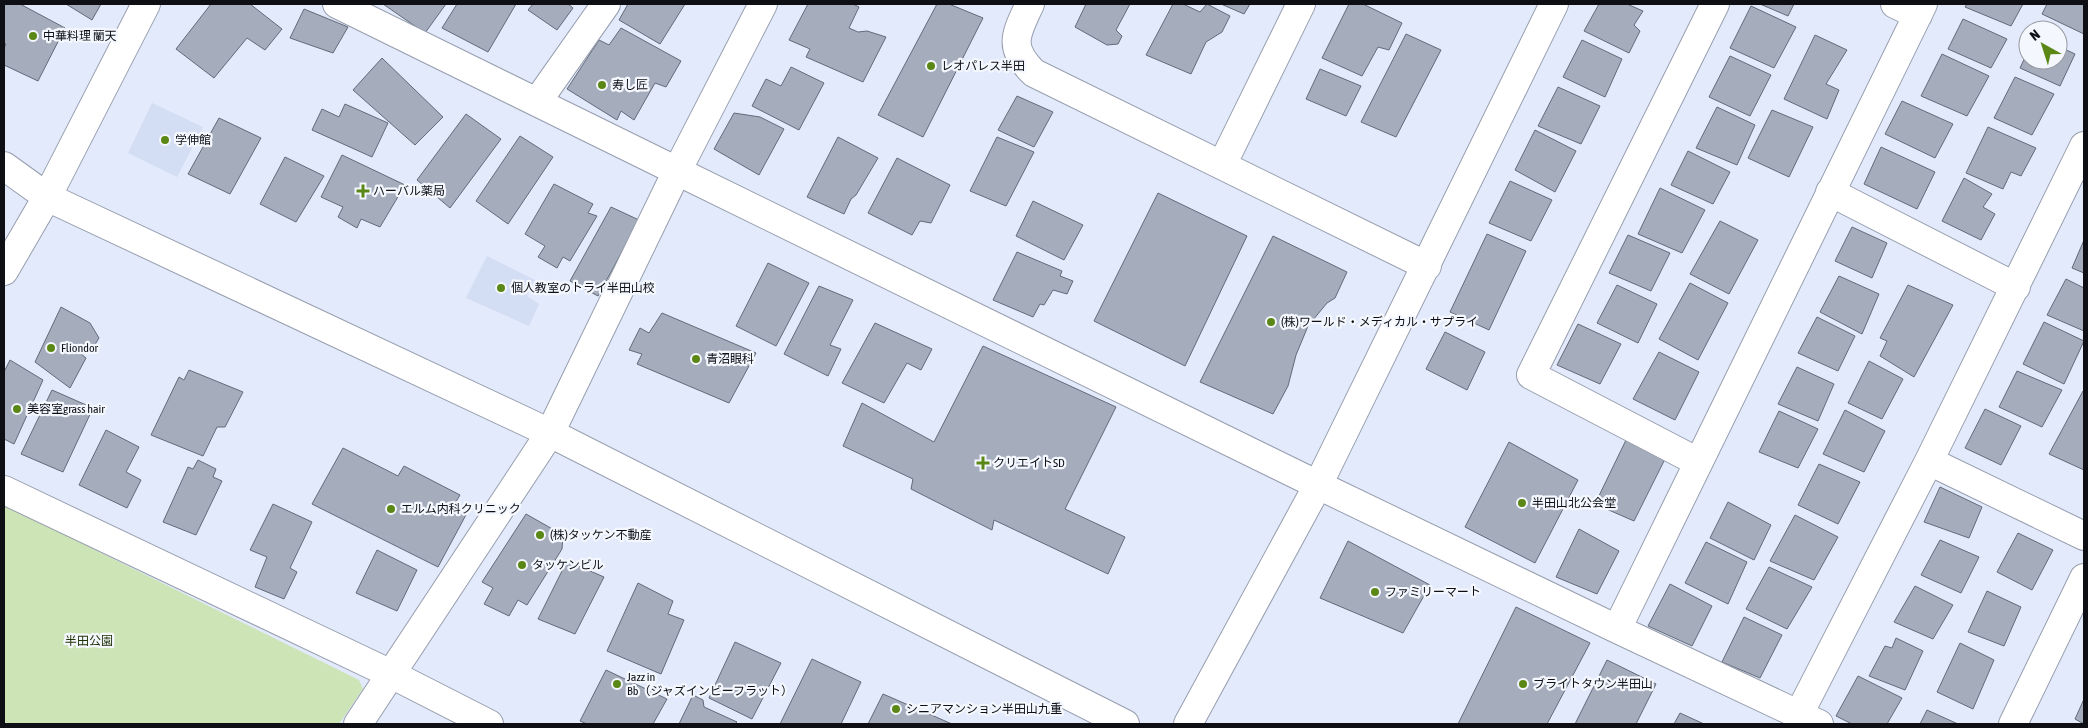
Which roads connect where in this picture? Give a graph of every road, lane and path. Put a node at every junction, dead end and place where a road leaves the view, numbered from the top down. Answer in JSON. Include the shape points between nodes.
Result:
{"nodes":[{"id":1,"x":146,"y":4,"type":"edge"},
{"id":2,"x":339,"y":4,"type":"edge"},
{"id":3,"x":606,"y":4,"type":"edge"},
{"id":4,"x":763,"y":4,"type":"edge"},
{"id":5,"x":1030,"y":4,"type":"edge"},
{"id":6,"x":1300,"y":4,"type":"edge"},
{"id":7,"x":1554,"y":4,"type":"edge"},
{"id":8,"x":1715,"y":4,"type":"edge"},
{"id":9,"x":1912,"y":7,"type":"edge"},
{"id":10,"x":537,"y":102,"type":"junction"},
{"id":11,"x":2084,"y":146,"type":"edge"},
{"id":12,"x":1222,"y":165,"type":"junction"},
{"id":13,"x":4,"y":166,"type":"edge"},
{"id":14,"x":677,"y":171,"type":"junction"},
{"id":15,"x":1830,"y":192,"type":"junction"},
{"id":16,"x":47,"y":197,"type":"junction"},
{"id":17,"x":1427,"y":266,"type":"junction"},
{"id":18,"x":4,"y":271,"type":"edge"},
{"id":19,"x":2016,"y":287,"type":"junction"},
{"id":20,"x":550,"y":433,"type":"junction"},
{"id":21,"x":1698,"y":462,"type":"junction"},
{"id":22,"x":1929,"y":462,"type":"junction"},
{"id":23,"x":1318,"y":485,"type":"junction"},
{"id":24,"x":4,"y":490,"type":"edge"},
{"id":25,"x":2084,"y":536,"type":"edge"},
{"id":26,"x":2084,"y":578,"type":"edge"},
{"id":27,"x":1617,"y":629,"type":"junction"},
{"id":28,"x":391,"y":674,"type":"junction"},
{"id":29,"x":1809,"y":719,"type":"edge"},
{"id":30,"x":358,"y":724,"type":"edge"},
{"id":31,"x":490,"y":724,"type":"edge"},
{"id":32,"x":1126,"y":724,"type":"edge"},
{"id":33,"x":1188,"y":724,"type":"edge"},
{"id":34,"x":2013,"y":724,"type":"edge"}],
"edges":[{"from":1,"to":16,"type":"street"},
{"from":2,"to":10,"type":"street"},
{"from":3,"to":10,"type":"street"},
{"from":4,"to":14,"type":"street"},
{"from":5,"to":12,"type":"street","via":[[1017,32],[1016,46],[1021,61],[1034,73]]},
{"from":6,"to":12,"type":"street"},
{"from":7,"to":17,"type":"street"},
{"from":8,"to":21,"type":"street","via":[[1530,375]]},
{"from":9,"to":15,"type":"street"},
{"from":10,"to":14,"type":"street"},
{"from":11,"to":19,"type":"street"},
{"from":12,"to":17,"type":"street"},
{"from":13,"to":16,"type":"street"},
{"from":14,"to":20,"type":"street"},
{"from":14,"to":23,"type":"street"},
{"from":15,"to":19,"type":"street"},
{"from":15,"to":21,"type":"street"},
{"from":16,"to":18,"type":"street"},
{"from":16,"to":20,"type":"street"},
{"from":17,"to":23,"type":"street"},
{"from":19,"to":22,"type":"street"},
{"from":20,"to":28,"type":"street"},
{"from":20,"to":32,"type":"street"},
{"from":21,"to":27,"type":"street"},
{"from":22,"to":25,"type":"street"},
{"from":22,"to":29,"type":"street"},
{"from":23,"to":27,"type":"street"},
{"from":23,"to":33,"type":"street"},
{"from":24,"to":28,"type":"street"},
{"from":26,"to":34,"type":"street"},
{"from":27,"to":29,"type":"street"},
{"from":28,"to":30,"type":"street"},
{"from":28,"to":31,"type":"street"}]}
